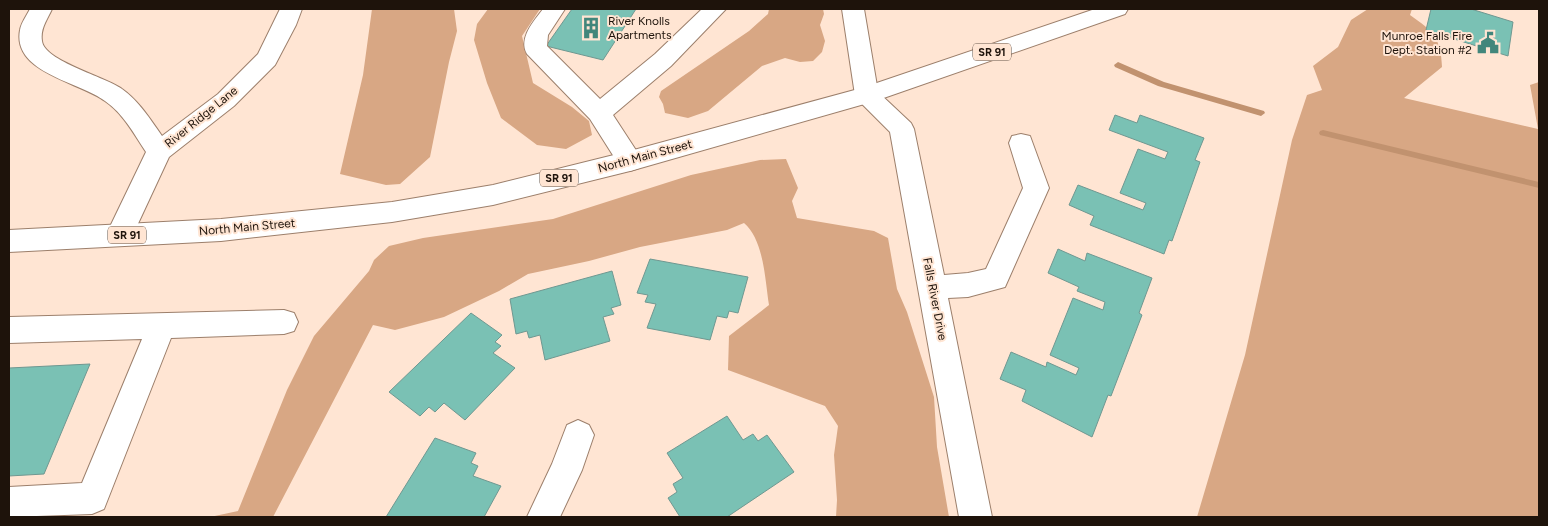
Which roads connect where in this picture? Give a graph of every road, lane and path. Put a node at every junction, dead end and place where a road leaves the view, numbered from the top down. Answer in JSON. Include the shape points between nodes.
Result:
{"nodes":[{"id":1,"x":41,"y":9,"type":"edge"},
{"id":2,"x":291,"y":9,"type":"edge"},
{"id":3,"x":554,"y":9,"type":"edge"},
{"id":4,"x":715,"y":9,"type":"edge"},
{"id":5,"x":853,"y":9,"type":"edge"},
{"id":6,"x":1116,"y":9,"type":"edge"},
{"id":7,"x":867,"y":95,"type":"junction"},
{"id":8,"x":599,"y":114,"type":"junction"},
{"id":9,"x":1021,"y":143,"type":"dead end"},
{"id":10,"x":159,"y":151,"type":"junction"},
{"id":11,"x":630,"y":161,"type":"junction"},
{"id":12,"x":119,"y":235,"type":"junction"},
{"id":13,"x":9,"y":241,"type":"edge"},
{"id":14,"x":933,"y":287,"type":"junction"},
{"id":15,"x":284,"y":322,"type":"dead end"},
{"id":16,"x":162,"y":325,"type":"junction"},
{"id":17,"x":9,"y":330,"type":"edge"},
{"id":18,"x":578,"y":435,"type":"dead end"},
{"id":19,"x":9,"y":503,"type":"edge"},
{"id":20,"x":543,"y":517,"type":"edge"},
{"id":21,"x":976,"y":517,"type":"edge"}],
"edges":[{"from":1,"to":10,"type":"street","name":"River Ridge Lane","via":[[26,28],[25,49],[45,65],[103,87],[116,96]]},
{"from":2,"to":10,"type":"street","name":"River Ridge Lane","via":[[267,59],[226,100]]},
{"from":3,"to":8,"type":"street","via":[[537,34],[535,48]]},
{"from":4,"to":8,"type":"street","via":[[663,60]]},
{"from":5,"to":7,"type":"street"},
{"from":6,"to":7,"type":"street","name":"North Main Street","number":"SR 91"},
{"from":7,"to":11,"type":"street","name":"North Main Street","number":"SR 91"},
{"from":7,"to":14,"type":"street","name":"Falls River Drive","via":[[902,129]]},
{"from":8,"to":11,"type":"street"},
{"from":9,"to":14,"type":"street","via":[[1036,188],[995,279]]},
{"from":10,"to":12,"type":"street","name":"River Ridge Lane"},
{"from":11,"to":12,"type":"street","name":"North Main Street","number":"SR 91","via":[[493,195],[392,212],[221,230]]},
{"from":12,"to":13,"type":"street","name":"North Main Street","number":"SR 91"},
{"from":14,"to":21,"type":"street","name":"Falls River Drive"},
{"from":15,"to":16,"type":"street"},
{"from":16,"to":17,"type":"street"},
{"from":16,"to":19,"type":"street","via":[[92,498]]},
{"from":18,"to":20,"type":"street","via":[[566,470]]}]}
